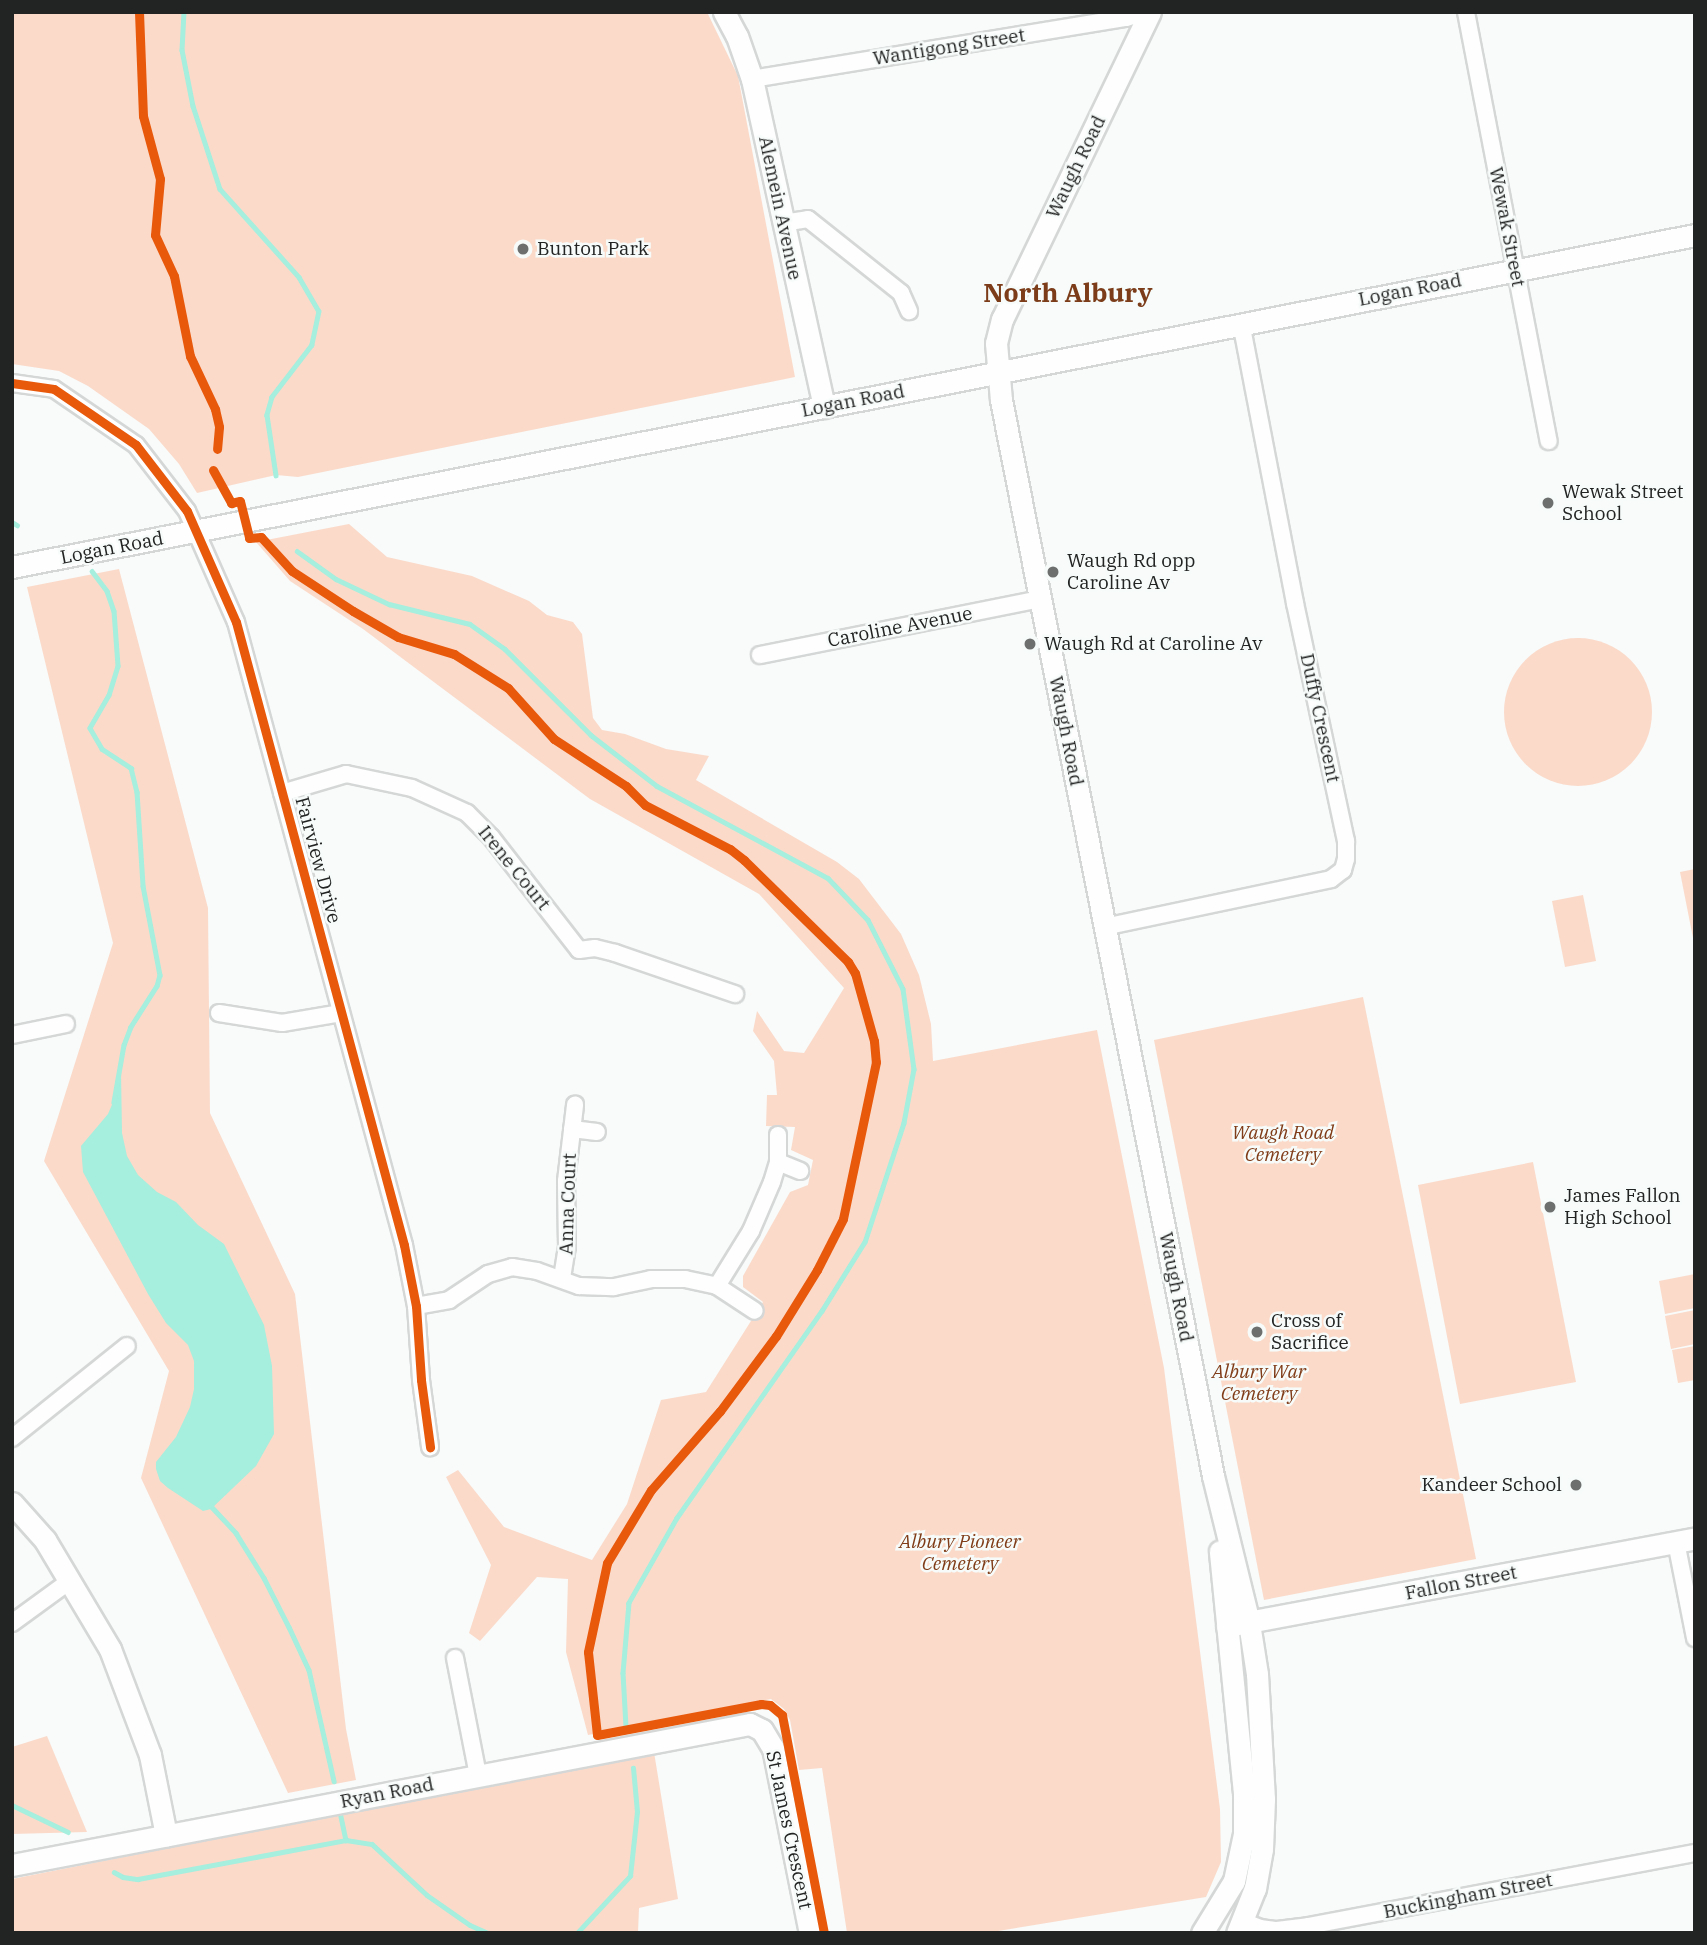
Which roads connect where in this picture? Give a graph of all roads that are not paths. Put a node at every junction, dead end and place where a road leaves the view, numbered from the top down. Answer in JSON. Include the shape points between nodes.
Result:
{"nodes":[{"id":1,"x":724,"y":12,"type":"edge"},
{"id":2,"x":1148,"y":12,"type":"edge"},
{"id":3,"x":1466,"y":12,"type":"edge"},
{"id":4,"x":752,"y":79,"type":"junction"},
{"id":5,"x":783,"y":223,"type":"junction"},
{"id":6,"x":1695,"y":235,"type":"edge"},
{"id":7,"x":1516,"y":269,"type":"junction"},
{"id":8,"x":909,"y":311,"type":"dead end"},
{"id":9,"x":1241,"y":323,"type":"junction"},
{"id":10,"x":998,"y":371,"type":"junction"},
{"id":11,"x":12,"y":383,"type":"edge"},
{"id":12,"x":824,"y":407,"type":"junction"},
{"id":13,"x":1549,"y":441,"type":"dead end"},
{"id":14,"x":196,"y":531,"type":"junction"},
{"id":15,"x":12,"y":567,"type":"edge"},
{"id":16,"x":1040,"y":599,"type":"junction"},
{"id":17,"x":760,"y":655,"type":"dead end"},
{"id":18,"x":282,"y":793,"type":"junction"},
{"id":19,"x":1104,"y":927,"type":"junction"},
{"id":20,"x":735,"y":994,"type":"dead end"},
{"id":21,"x":219,"y":1013,"type":"dead end"},
{"id":22,"x":341,"y":1013,"type":"junction"},
{"id":23,"x":66,"y":1024,"type":"dead end"},
{"id":24,"x":12,"y":1034,"type":"edge"},
{"id":25,"x":575,"y":1105,"type":"dead end"},
{"id":26,"x":572,"y":1129,"type":"junction"},
{"id":27,"x":597,"y":1132,"type":"dead end"},
{"id":28,"x":778,"y":1135,"type":"dead end"},
{"id":29,"x":778,"y":1162,"type":"junction"},
{"id":30,"x":800,"y":1171,"type":"dead end"},
{"id":31,"x":562,"y":1279,"type":"junction"},
{"id":32,"x":717,"y":1286,"type":"junction"},
{"id":33,"x":416,"y":1306,"type":"junction"},
{"id":34,"x":755,"y":1311,"type":"dead end"},
{"id":35,"x":127,"y":1346,"type":"dead end"},
{"id":36,"x":12,"y":1438,"type":"edge"},
{"id":37,"x":430,"y":1447,"type":"dead end"},
{"id":38,"x":1213,"y":1476,"type":"junction"},
{"id":39,"x":12,"y":1503,"type":"edge"},
{"id":40,"x":1685,"y":1540,"type":"edge"},
{"id":41,"x":71,"y":1580,"type":"junction"},
{"id":42,"x":12,"y":1623,"type":"edge"},
{"id":43,"x":1249,"y":1623,"type":"junction"},
{"id":44,"x":1227,"y":1626,"type":"junction"},
{"id":45,"x":1695,"y":1638,"type":"edge"},
{"id":46,"x":455,"y":1658,"type":"dead end"},
{"id":47,"x":762,"y":1730,"type":"joint"},
{"id":48,"x":478,"y":1775,"type":"junction"},
{"id":49,"x":166,"y":1835,"type":"junction"},
{"id":50,"x":1695,"y":1853,"type":"edge"},
{"id":51,"x":12,"y":1865,"type":"edge"},
{"id":52,"x":1240,"y":1927,"type":"edge"},
{"id":53,"x":810,"y":1933,"type":"edge"},
{"id":54,"x":1202,"y":1933,"type":"edge"}],
"edges":[{"from":1,"to":4,"type":"main road","name":"Alemein Avenue"},
{"from":2,"to":4,"type":"street","name":"Wantigong Street"},
{"from":2,"to":10,"type":"main road","name":"Waugh Road","via":[[1002,320],[996,343]]},
{"from":3,"to":7,"type":"street","name":"Wewak Street"},
{"from":4,"to":5,"type":"main road","name":"Alemein Avenue"},
{"from":5,"to":8,"type":"street","via":[[808,219],[901,293]]},
{"from":5,"to":12,"type":"main road","name":"Alemein Avenue"},
{"from":6,"to":7,"type":"main road","name":"Logan Road"},
{"from":7,"to":9,"type":"main road","name":"Logan Road"},
{"from":7,"to":13,"type":"street","name":"Wewak Street"},
{"from":9,"to":10,"type":"main road","name":"Logan Road"},
{"from":9,"to":19,"type":"street","name":"Duffy Crescent","via":[[1346,859],[1343,870],[1331,879]]},
{"from":10,"to":12,"type":"main road","name":"Logan Road"},
{"from":10,"to":16,"type":"main road","name":"Waugh Road"},
{"from":11,"to":14,"type":"street","name":"Fairview Drive","via":[[54,388],[136,446],[187,511]]},
{"from":12,"to":14,"type":"main road","name":"Logan Road"},
{"from":14,"to":15,"type":"main road","name":"Logan Road"},
{"from":14,"to":18,"type":"street","name":"Fairview Drive","via":[[236,622]]},
{"from":16,"to":17,"type":"street","name":"Caroline Avenue"},
{"from":16,"to":19,"type":"main road","name":"Waugh Road"},
{"from":18,"to":20,"type":"street","name":"Irene Court","via":[[346,774],[411,788],[467,813],[579,950],[615,953]]},
{"from":18,"to":22,"type":"street","name":"Fairview Drive"},
{"from":19,"to":38,"type":"main road","name":"Waugh Road"},
{"from":21,"to":22,"type":"street","via":[[282,1023]]},
{"from":22,"to":33,"type":"street","name":"Fairview Drive","via":[[404,1245]]},
{"from":23,"to":24,"type":"street"},
{"from":25,"to":26,"type":"street","name":"Anna Court"},
{"from":26,"to":27,"type":"street","name":"Anna Court"},
{"from":26,"to":31,"type":"street","name":"Anna Court"},
{"from":28,"to":29,"type":"street"},
{"from":29,"to":30,"type":"street"},
{"from":29,"to":32,"type":"street","via":[[751,1231]]},
{"from":31,"to":32,"type":"street","via":[[579,1286],[614,1287],[651,1279],[685,1279]]},
{"from":31,"to":33,"type":"street","via":[[512,1268],[488,1274],[449,1300]]},
{"from":32,"to":34,"type":"street"},
{"from":33,"to":37,"type":"street","name":"Fairview Drive"},
{"from":35,"to":36,"type":"street"},
{"from":38,"to":43,"type":"main road","name":"Waugh Road"},
{"from":38,"to":44,"type":"main road","name":"Waugh Road"},
{"from":39,"to":41,"type":"main road","via":[[45,1540]]},
{"from":40,"to":43,"type":"main road","name":"Fallon Street"},
{"from":40,"to":45,"type":"street"},
{"from":41,"to":42,"type":"street"},
{"from":41,"to":49,"type":"main road","via":[[110,1649],[150,1755]]},
{"from":43,"to":44,"type":"main road","name":"Fallon Street"},
{"from":43,"to":52,"type":"main road","name":"Waugh Road","via":[[1257,1674],[1264,1799],[1255,1888]]},
{"from":44,"to":54,"type":"main road","name":"Waugh Road","via":[[1244,1834],[1234,1881]]},
{"from":46,"to":48,"type":"street"},
{"from":47,"to":48,"type":"main road","name":"Ryan Road","via":[[750,1724],[732,1726]]},
{"from":47,"to":53,"type":"main road","name":"St James Crescent","via":[[773,1748]]},
{"from":48,"to":49,"type":"main road","name":"Ryan Road"},
{"from":49,"to":51,"type":"main road","name":"Ryan Road"},
{"from":50,"to":52,"type":"street","name":"Buckingham Street","via":[[1277,1930]]}]}
